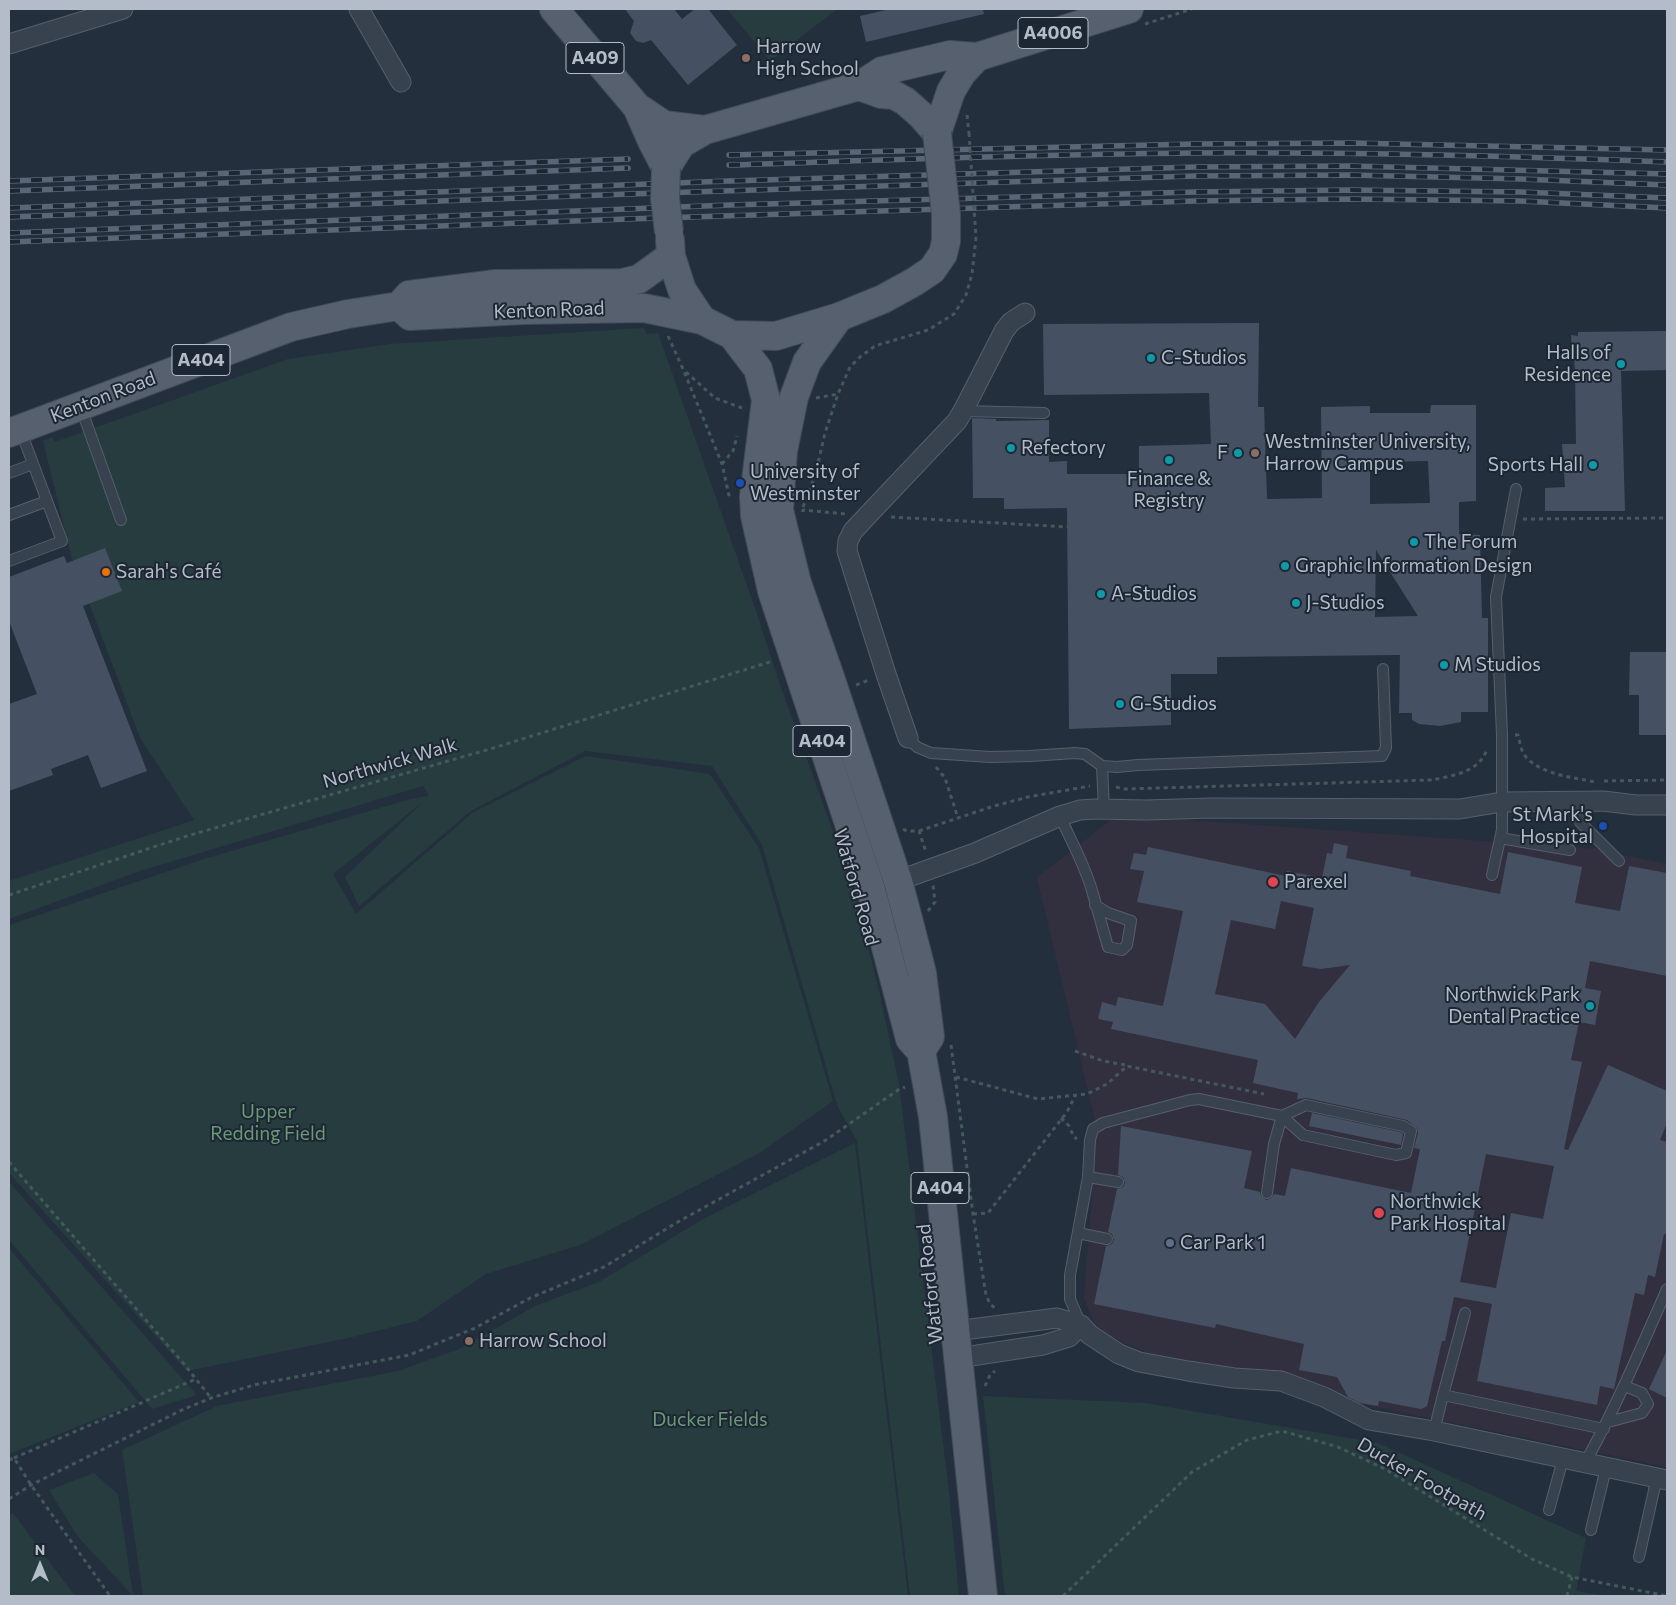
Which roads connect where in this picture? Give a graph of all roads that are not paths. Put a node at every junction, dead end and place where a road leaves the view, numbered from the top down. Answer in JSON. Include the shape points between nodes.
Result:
{"nodes":[{"id":1,"x":122,"y":9,"type":"edge"},
{"id":2,"x":359,"y":9,"type":"edge"},
{"id":3,"x":554,"y":9,"type":"edge"},
{"id":4,"x":1137,"y":16,"type":"edge"},
{"id":5,"x":9,"y":44,"type":"edge"},
{"id":6,"x":977,"y":57,"type":"junction"},
{"id":7,"x":402,"y":82,"type":"dead end"},
{"id":8,"x":859,"y":86,"type":"junction"},
{"id":9,"x":637,"y":106,"type":"junction"},
{"id":10,"x":705,"y":130,"type":"junction"},
{"id":11,"x":937,"y":133,"type":"junction"},
{"id":12,"x":666,"y":168,"type":"junction"},
{"id":13,"x":670,"y":244,"type":"junction"},
{"id":14,"x":399,"y":306,"type":"junction"},
{"id":15,"x":1025,"y":313,"type":"dead end"},
{"id":16,"x":840,"y":317,"type":"junction"},
{"id":17,"x":702,"y":320,"type":"junction"},
{"id":18,"x":732,"y":335,"type":"junction"},
{"id":19,"x":80,"y":405,"type":"junction"},
{"id":20,"x":963,"y":411,"type":"junction"},
{"id":21,"x":1044,"y":413,"type":"dead end"},
{"id":22,"x":14,"y":431,"type":"edge"},
{"id":23,"x":34,"y":464,"type":"junction"},
{"id":24,"x":9,"y":473,"type":"edge"},
{"id":25,"x":1516,"y":489,"type":"dead end"},
{"id":26,"x":47,"y":501,"type":"junction"},
{"id":27,"x":9,"y":515,"type":"edge"},
{"id":28,"x":122,"y":520,"type":"dead end"},
{"id":29,"x":9,"y":561,"type":"edge"},
{"id":30,"x":1383,"y":669,"type":"dead end"},
{"id":31,"x":908,"y":738,"type":"joint"},
{"id":32,"x":1102,"y":766,"type":"junction"},
{"id":33,"x":1579,"y":801,"type":"junction"},
{"id":34,"x":1502,"y":802,"type":"junction"},
{"id":35,"x":1667,"y":805,"type":"edge"},
{"id":36,"x":1104,"y":809,"type":"junction"},
{"id":37,"x":1060,"y":816,"type":"junction"},
{"id":38,"x":1500,"y":838,"type":"junction"},
{"id":39,"x":1570,"y":850,"type":"dead end"},
{"id":40,"x":1619,"y":861,"type":"dead end"},
{"id":41,"x":1492,"y":875,"type":"dead end"},
{"id":42,"x":898,"y":881,"type":"junction"},
{"id":43,"x":871,"y":890,"type":"junction"},
{"id":44,"x":1095,"y":905,"type":"junction"},
{"id":45,"x":922,"y":1051,"type":"junction"},
{"id":46,"x":1282,"y":1116,"type":"junction"},
{"id":47,"x":1088,"y":1177,"type":"junction"},
{"id":48,"x":1118,"y":1182,"type":"dead end"},
{"id":49,"x":1267,"y":1193,"type":"dead end"},
{"id":50,"x":1078,"y":1232,"type":"junction"},
{"id":51,"x":1107,"y":1239,"type":"dead end"},
{"id":52,"x":1667,"y":1289,"type":"edge"},
{"id":53,"x":1465,"y":1314,"type":"dead end"},
{"id":54,"x":1081,"y":1325,"type":"junction"},
{"id":55,"x":956,"y":1344,"type":"junction"},
{"id":56,"x":1625,"y":1386,"type":"junction"},
{"id":57,"x":1443,"y":1395,"type":"junction"},
{"id":58,"x":1606,"y":1426,"type":"junction"},
{"id":59,"x":1434,"y":1431,"type":"junction"},
{"id":60,"x":1562,"y":1459,"type":"junction"},
{"id":61,"x":1585,"y":1463,"type":"junction"},
{"id":62,"x":1606,"y":1468,"type":"junction"},
{"id":63,"x":1662,"y":1479,"type":"edge"},
{"id":64,"x":1549,"y":1510,"type":"dead end"},
{"id":65,"x":1591,"y":1530,"type":"dead end"},
{"id":66,"x":1639,"y":1557,"type":"dead end"},
{"id":67,"x":983,"y":1596,"type":"edge"}],
"edges":[{"from":1,"to":5,"type":"street"},
{"from":2,"to":7,"type":"street"},
{"from":3,"to":9,"type":"main road","number":"A409"},
{"from":4,"to":6,"type":"main road","number":"A4006"},
{"from":6,"to":8,"type":"main road","number":"A4006","via":[[950,55],[882,72]]},
{"from":6,"to":11,"type":"main road","via":[[951,91]]},
{"from":8,"to":10,"type":"main road"},
{"from":8,"to":11,"type":"main road","via":[[905,102]]},
{"from":9,"to":10,"type":"main road","number":"A409","via":[[664,125]]},
{"from":9,"to":12,"type":"main road","number":"A409"},
{"from":10,"to":12,"type":"main road","via":[[680,144]]},
{"from":11,"to":16,"type":"main road","bridge":true,"via":[[946,214],[943,254],[932,270],[914,282]]},
{"from":12,"to":13,"type":"main road","bridge":true,"via":[[665,198]]},
{"from":13,"to":14,"type":"main road","name":"Kenton Road","number":"A404","via":[[639,279],[622,283],[482,285],[409,295]]},
{"from":13,"to":17,"type":"main road","via":[[682,290]]},
{"from":14,"to":17,"type":"main road","name":"Kenton Road","via":[[410,316],[644,308]]},
{"from":14,"to":19,"type":"main road","name":"Kenton Road","number":"A404","via":[[291,327]]},
{"from":15,"to":20,"type":"street","via":[[1004,331]]},
{"from":16,"to":18,"type":"main road","via":[[776,336]]},
{"from":16,"to":42,"type":"main road","name":"Watford Road","number":"A404","via":[[807,362],[794,397],[783,451],[779,510],[796,584]]},
{"from":17,"to":18,"type":"main road"},
{"from":18,"to":43,"type":"main road","name":"Watford Road","number":"A404","via":[[758,369],[766,400],[754,496],[755,516],[772,591]]},
{"from":19,"to":22,"type":"main road","name":"Kenton Road","number":"A404"},
{"from":19,"to":28,"type":"lane"},
{"from":20,"to":21,"type":"lane"},
{"from":20,"to":31,"type":"street","via":[[853,531],[848,541],[847,551]]},
{"from":22,"to":23,"type":"lane"},
{"from":23,"to":24,"type":"lane"},
{"from":23,"to":26,"type":"lane"},
{"from":25,"to":34,"type":"lane","via":[[1496,597]]},
{"from":26,"to":27,"type":"lane"},
{"from":26,"to":29,"type":"lane","via":[[62,541]]},
{"from":30,"to":32,"type":"lane","via":[[1386,748],[1382,756]]},
{"from":31,"to":32,"type":"lane","via":[[917,747],[931,753],[990,757],[1075,753],[1086,754]]},
{"from":32,"to":36,"type":"lane"},
{"from":33,"to":34,"type":"street"},
{"from":33,"to":35,"type":"street"},
{"from":33,"to":40,"type":"lane","via":[[1580,822]]},
{"from":34,"to":36,"type":"street","via":[[1460,809]]},
{"from":34,"to":38,"type":"lane"},
{"from":36,"to":37,"type":"street","via":[[1080,810]]},
{"from":37,"to":42,"type":"street","via":[[990,847]]},
{"from":37,"to":44,"type":"lane"},
{"from":38,"to":39,"type":"lane"},
{"from":38,"to":41,"type":"lane"},
{"from":42,"to":43,"type":"street"},
{"from":42,"to":45,"type":"main road","name":"Watford Road","number":"A404","via":[[923,982],[930,1037]]},
{"from":43,"to":45,"type":"main road","name":"Watford Road","number":"A404","via":[[910,1039]]},
{"from":44,"to":44,"type":"lane","via":[[1131,921],[1127,945],[1122,950],[1108,946]]},
{"from":45,"to":55,"type":"main road","name":"Watford Road","number":"A404","via":[[911,1086],[933,1117]]},
{"from":46,"to":46,"type":"lane","via":[[1306,1105],[1403,1126],[1411,1131],[1406,1153],[1396,1155],[1303,1135]]},
{"from":46,"to":47,"type":"lane","via":[[1199,1099],[1103,1122],[1093,1129]]},
{"from":46,"to":49,"type":"lane"},
{"from":47,"to":48,"type":"lane"},
{"from":47,"to":50,"type":"lane"},
{"from":50,"to":51,"type":"lane"},
{"from":50,"to":54,"type":"lane","via":[[1070,1275],[1070,1299]]},
{"from":52,"to":56,"type":"lane"},
{"from":53,"to":57,"type":"lane"},
{"from":54,"to":55,"type":"street","via":[[1057,1318]]},
{"from":54,"to":55,"type":"street","via":[[1069,1337],[1043,1345]]},
{"from":54,"to":59,"type":"street","via":[[1118,1354],[1139,1362],[1234,1378],[1281,1381],[1324,1396],[1369,1420]]},
{"from":55,"to":67,"type":"main road","name":"Watford Road","number":"A404"},
{"from":56,"to":58,"type":"lane"},
{"from":56,"to":58,"type":"lane","via":[[1642,1393],[1648,1404],[1642,1413]]},
{"from":57,"to":58,"type":"lane"},
{"from":57,"to":59,"type":"lane"},
{"from":58,"to":61,"type":"lane"},
{"from":59,"to":60,"type":"street"},
{"from":60,"to":61,"type":"street"},
{"from":60,"to":64,"type":"lane"},
{"from":61,"to":62,"type":"street"},
{"from":62,"to":63,"type":"street"},
{"from":62,"to":65,"type":"lane"},
{"from":63,"to":66,"type":"lane"}]}
